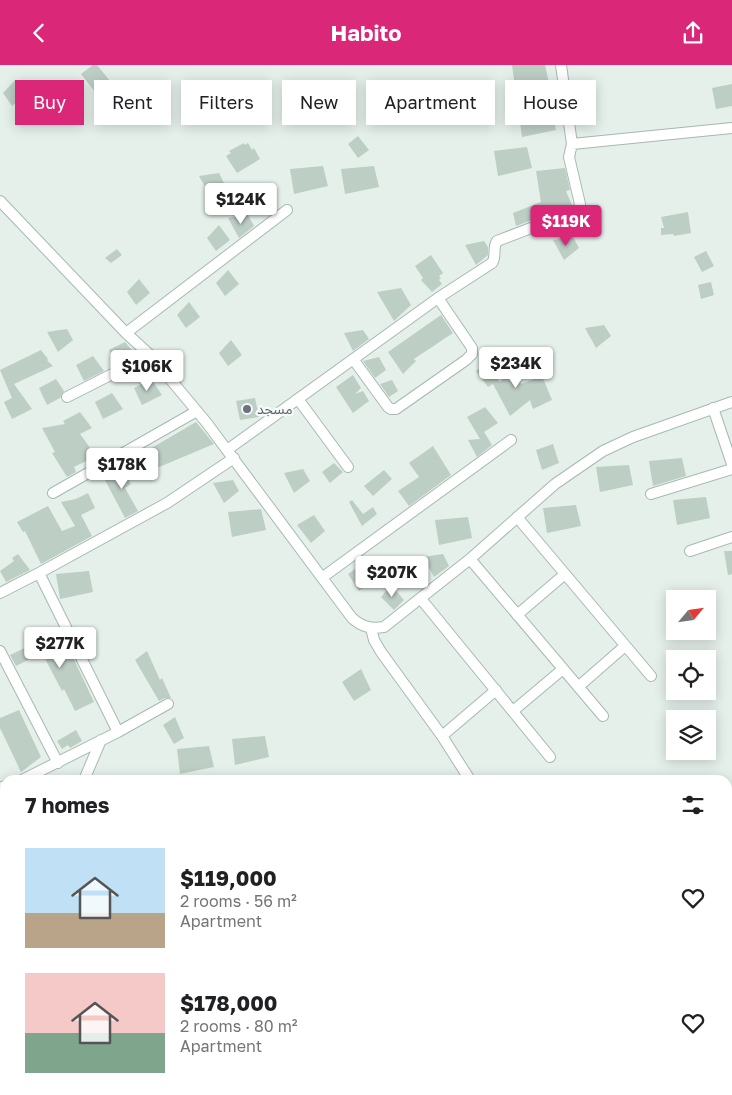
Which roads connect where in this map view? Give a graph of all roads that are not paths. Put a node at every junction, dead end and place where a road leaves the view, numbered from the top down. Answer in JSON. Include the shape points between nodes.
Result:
{"nodes":[{"id":1,"x":561,"y":65,"type":"edge"},
{"id":2,"x":732,"y":128,"type":"edge"},
{"id":3,"x":572,"y":144,"type":"junction"},
{"id":4,"x":0,"y":201,"type":"edge"},
{"id":5,"x":287,"y":210,"type":"dead end"},
{"id":6,"x":438,"y":298,"type":"junction"},
{"id":7,"x":126,"y":333,"type":"junction"},
{"id":8,"x":150,"y":355,"type":"junction"},
{"id":9,"x":353,"y":359,"type":"junction"},
{"id":10,"x":67,"y":397,"type":"dead end"},
{"id":11,"x":298,"y":399,"type":"junction"},
{"id":12,"x":732,"y":402,"type":"edge"},
{"id":13,"x":714,"y":408,"type":"junction"},
{"id":14,"x":197,"y":411,"type":"junction"},
{"id":15,"x":511,"y":440,"type":"dead end"},
{"id":16,"x":230,"y":454,"type":"junction"},
{"id":17,"x":732,"y":464,"type":"edge"},
{"id":18,"x":348,"y":467,"type":"dead end"},
{"id":19,"x":732,"y":469,"type":"edge"},
{"id":20,"x":53,"y":493,"type":"dead end"},
{"id":21,"x":651,"y":494,"type":"dead end"},
{"id":22,"x":517,"y":517,"type":"junction"},
{"id":23,"x":732,"y":537,"type":"edge"},
{"id":24,"x":690,"y":551,"type":"dead end"},
{"id":25,"x":470,"y":559,"type":"junction"},
{"id":26,"x":40,"y":573,"type":"junction"},
{"id":27,"x":565,"y":574,"type":"junction"},
{"id":28,"x":323,"y":577,"type":"junction"},
{"id":29,"x":0,"y":593,"type":"edge"},
{"id":30,"x":421,"y":599,"type":"junction"},
{"id":31,"x":517,"y":615,"type":"junction"},
{"id":32,"x":372,"y":628,"type":"junction"},
{"id":33,"x":625,"y":646,"type":"junction"},
{"id":34,"x":0,"y":651,"type":"edge"},
{"id":35,"x":562,"y":669,"type":"junction"},
{"id":36,"x":651,"y":676,"type":"dead end"},
{"id":37,"x":578,"y":687,"type":"junction"},
{"id":38,"x":496,"y":691,"type":"junction"},
{"id":39,"x":168,"y":704,"type":"dead end"},
{"id":40,"x":513,"y":711,"type":"junction"},
{"id":41,"x":603,"y":716,"type":"dead end"},
{"id":42,"x":118,"y":732,"type":"junction"},
{"id":43,"x":442,"y":736,"type":"junction"},
{"id":44,"x":102,"y":741,"type":"junction"},
{"id":45,"x":550,"y":757,"type":"dead end"},
{"id":46,"x":58,"y":763,"type":"junction"},
{"id":47,"x":41,"y":775,"type":"edge"},
{"id":48,"x":86,"y":775,"type":"edge"},
{"id":49,"x":467,"y":775,"type":"edge"}],
"edges":[{"from":1,"to":3,"type":"street"},
{"from":2,"to":3,"type":"street"},
{"from":3,"to":6,"type":"street","via":[[569,157],[580,204],[578,210],[502,238],[494,245],[492,263]]},
{"from":4,"to":7,"type":"street"},
{"from":5,"to":7,"type":"street"},
{"from":6,"to":9,"type":"street"},
{"from":6,"to":9,"type":"street","via":[[472,348],[472,354],[466,360],[396,409],[391,409]]},
{"from":7,"to":8,"type":"street"},
{"from":8,"to":10,"type":"street"},
{"from":8,"to":14,"type":"street"},
{"from":9,"to":11,"type":"street"},
{"from":11,"to":16,"type":"street"},
{"from":11,"to":18,"type":"street"},
{"from":12,"to":13,"type":"street"},
{"from":13,"to":17,"type":"street"},
{"from":13,"to":22,"type":"street","via":[[603,451]]},
{"from":14,"to":16,"type":"street"},
{"from":14,"to":20,"type":"street"},
{"from":15,"to":28,"type":"street"},
{"from":16,"to":26,"type":"street","via":[[167,503]]},
{"from":16,"to":28,"type":"street"},
{"from":19,"to":21,"type":"street"},
{"from":22,"to":25,"type":"street"},
{"from":22,"to":27,"type":"street"},
{"from":23,"to":24,"type":"street"},
{"from":25,"to":30,"type":"street"},
{"from":25,"to":31,"type":"street"},
{"from":26,"to":29,"type":"street"},
{"from":26,"to":42,"type":"street"},
{"from":27,"to":31,"type":"street"},
{"from":27,"to":33,"type":"street"},
{"from":28,"to":32,"type":"street","via":[[352,619],[361,626]]},
{"from":30,"to":32,"type":"street","via":[[384,627]]},
{"from":30,"to":38,"type":"street"},
{"from":31,"to":35,"type":"street"},
{"from":32,"to":43,"type":"street","via":[[381,653]]},
{"from":33,"to":36,"type":"street"},
{"from":33,"to":37,"type":"street"},
{"from":34,"to":46,"type":"street"},
{"from":35,"to":37,"type":"street"},
{"from":35,"to":40,"type":"street"},
{"from":37,"to":41,"type":"street"},
{"from":38,"to":40,"type":"street"},
{"from":38,"to":43,"type":"street"},
{"from":39,"to":42,"type":"street"},
{"from":40,"to":45,"type":"street"},
{"from":42,"to":44,"type":"street"},
{"from":43,"to":49,"type":"street"},
{"from":44,"to":46,"type":"street"},
{"from":44,"to":48,"type":"street"},
{"from":46,"to":47,"type":"street"}]}
